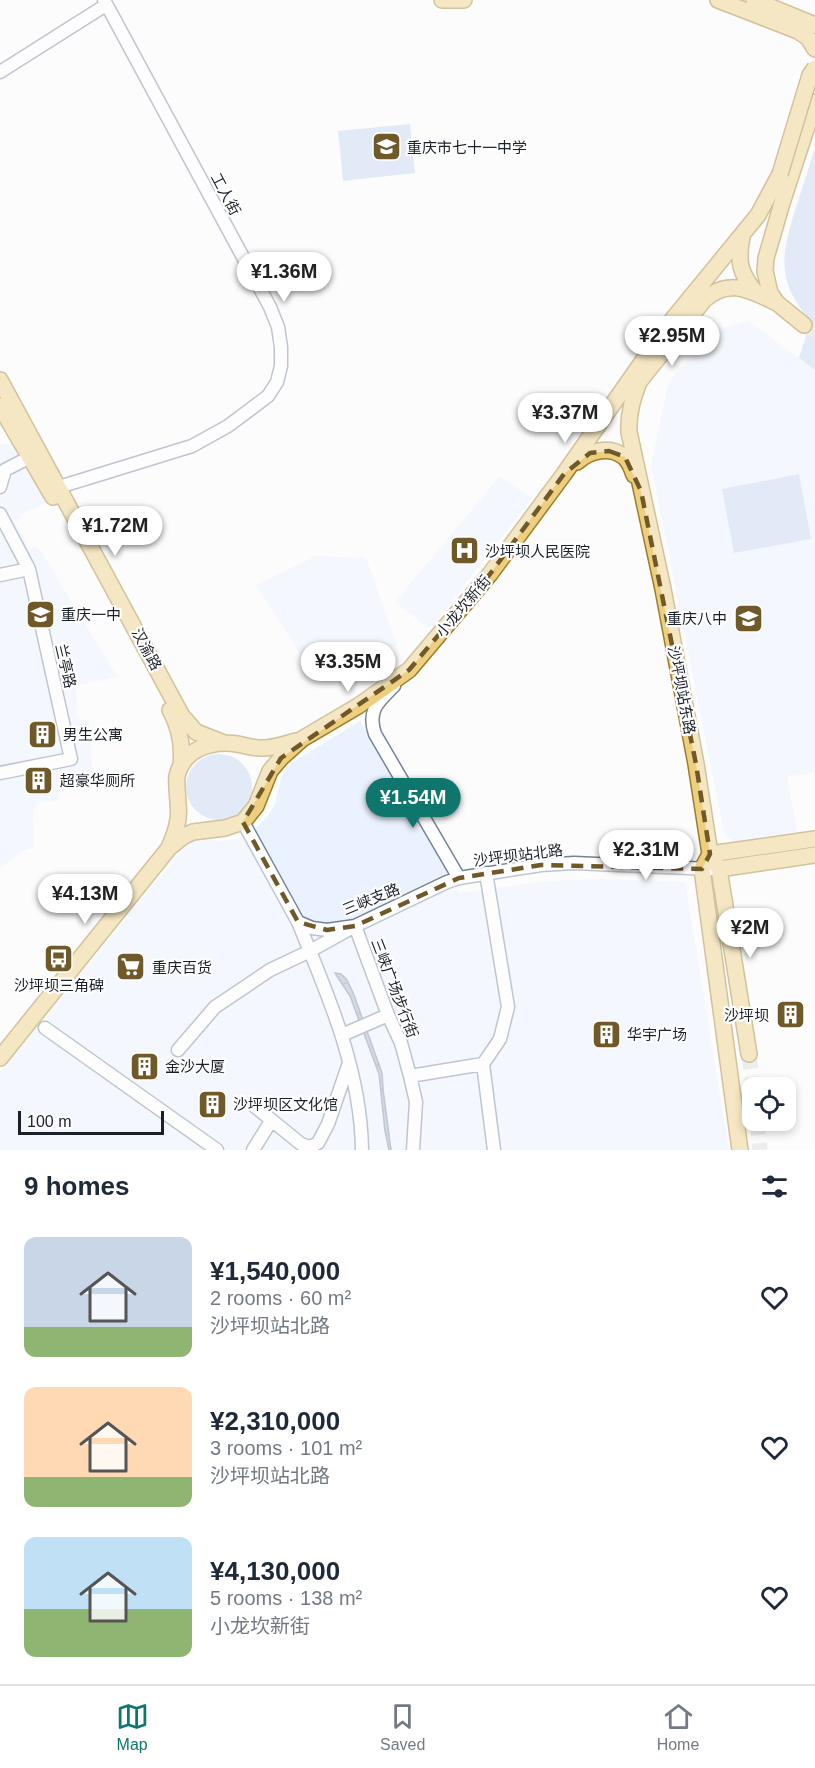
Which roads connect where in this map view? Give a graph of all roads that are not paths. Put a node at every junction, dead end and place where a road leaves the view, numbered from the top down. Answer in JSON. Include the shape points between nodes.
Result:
{"nodes":[{"id":1,"x":442,"y":0,"type":"edge"},
{"id":2,"x":464,"y":0,"type":"edge"},
{"id":3,"x":718,"y":0,"type":"edge"},
{"id":4,"x":754,"y":0,"type":"edge"},
{"id":5,"x":105,"y":2,"type":"edge"},
{"id":6,"x":813,"y":22,"type":"edge"},
{"id":7,"x":815,"y":49,"type":"edge"},
{"id":8,"x":815,"y":60,"type":"edge"},
{"id":9,"x":813,"y":71,"type":"edge"},
{"id":10,"x":0,"y":72,"type":"edge"},
{"id":11,"x":815,"y":102,"type":"edge"},
{"id":12,"x":782,"y":203,"type":"junction"},
{"id":13,"x":741,"y":237,"type":"junction"},
{"id":14,"x":757,"y":294,"type":"junction"},
{"id":15,"x":777,"y":303,"type":"junction"},
{"id":16,"x":804,"y":325,"type":"tunnel mouth"},
{"id":17,"x":0,"y":380,"type":"edge"},
{"id":18,"x":0,"y":406,"type":"edge"},
{"id":19,"x":26,"y":459,"type":"junction"},
{"id":20,"x":0,"y":463,"type":"edge"},
{"id":21,"x":564,"y":474,"type":"junction"},
{"id":22,"x":0,"y":487,"type":"edge"},
{"id":23,"x":59,"y":487,"type":"junction"},
{"id":24,"x":641,"y":491,"type":"junction"},
{"id":25,"x":0,"y":514,"type":"edge"},
{"id":26,"x":29,"y":569,"type":"junction"},
{"id":27,"x":0,"y":575,"type":"edge"},
{"id":28,"x":409,"y":670,"type":"junction"},
{"id":29,"x":302,"y":740,"type":"junction"},
{"id":30,"x":224,"y":743,"type":"junction"},
{"id":31,"x":181,"y":765,"type":"junction"},
{"id":32,"x":0,"y":773,"type":"edge"},
{"id":33,"x":243,"y":822,"type":"junction"},
{"id":34,"x":815,"y":839,"type":"edge"},
{"id":35,"x":169,"y":848,"type":"junction"},
{"id":36,"x":710,"y":854,"type":"junction"},
{"id":37,"x":815,"y":855,"type":"edge"},
{"id":38,"x":702,"y":869,"type":"junction"},
{"id":39,"x":719,"y":870,"type":"junction"},
{"id":40,"x":486,"y":873,"type":"junction"},
{"id":41,"x":459,"y":878,"type":"junction"},
{"id":42,"x":298,"y":922,"type":"junction"},
{"id":43,"x":355,"y":926,"type":"junction"},
{"id":44,"x":310,"y":951,"type":"junction"},
{"id":45,"x":388,"y":1016,"type":"junction"},
{"id":46,"x":27,"y":1023,"type":"junction"},
{"id":47,"x":45,"y":1028,"type":"dead end"},
{"id":48,"x":342,"y":1035,"type":"junction"},
{"id":49,"x":178,"y":1050,"type":"dead end"},
{"id":50,"x":0,"y":1051,"type":"edge"},
{"id":51,"x":749,"y":1054,"type":"tunnel mouth"},
{"id":52,"x":0,"y":1058,"type":"edge"},
{"id":53,"x":349,"y":1063,"type":"junction"},
{"id":54,"x":483,"y":1064,"type":"junction"},
{"id":55,"x":410,"y":1076,"type":"junction"},
{"id":56,"x":253,"y":1105,"type":"dead end"},
{"id":57,"x":271,"y":1121,"type":"junction"},
{"id":58,"x":217,"y":1150,"type":"edge"},
{"id":59,"x":253,"y":1150,"type":"edge"},
{"id":60,"x":362,"y":1150,"type":"edge"},
{"id":61,"x":413,"y":1150,"type":"edge"},
{"id":62,"x":494,"y":1150,"type":"edge"},
{"id":63,"x":740,"y":1150,"type":"edge"}],
"edges":[{"from":1,"to":2,"type":"main road"},
{"from":3,"to":7,"type":"main road","via":[[798,31]]},
{"from":4,"to":6,"type":"main road"},
{"from":5,"to":10,"type":"street"},
{"from":5,"to":23,"type":"street","name":"工人街","via":[[270,308],[278,327],[281,366],[268,396],[210,436],[174,452]]},
{"from":8,"to":9,"type":"main road","bridge":true},
{"from":9,"to":13,"type":"main road","bridge":true,"via":[[780,174],[767,201]]},
{"from":11,"to":12,"type":"main road"},
{"from":12,"to":13,"type":"main road"},
{"from":12,"to":15,"type":"main road","via":[[766,258],[766,283]]},
{"from":13,"to":14,"type":"main road","via":[[741,270]]},
{"from":13,"to":21,"type":"main road","name":"小龙坎新街","via":[[668,326]]},
{"from":14,"to":15,"type":"main road"},
{"from":14,"to":24,"type":"main road","via":[[730,287],[711,294],[639,382],[633,395],[629,432]]},
{"from":15,"to":16,"type":"main road"},
{"from":17,"to":23,"type":"main road","name":"汉渝路"},
{"from":18,"to":19,"type":"main road","name":"汉渝路"},
{"from":19,"to":20,"type":"street"},
{"from":19,"to":22,"type":"street","via":[[4,470]]},
{"from":19,"to":31,"type":"main road","name":"汉渝路","via":[[52,494],[173,716],[182,745]]},
{"from":21,"to":24,"type":"main road","via":[[590,453],[609,451],[624,457]]},
{"from":21,"to":28,"type":"main road","name":"小龙坎新街","via":[[490,574]]},
{"from":23,"to":30,"type":"main road","name":"汉渝路","via":[[182,716],[196,732]]},
{"from":24,"to":36,"type":"main road","name":"沙坪坝站东路","via":[[663,589]]},
{"from":25,"to":26,"type":"street","name":"兰亭路"},
{"from":26,"to":27,"type":"street"},
{"from":26,"to":32,"type":"street","name":"兰亭路","via":[[71,759]]},
{"from":28,"to":29,"type":"main road","name":"小龙坎新街"},
{"from":28,"to":41,"type":"street","name":"沙坪坝站北路","via":[[378,703],[371,722]]},
{"from":29,"to":30,"type":"main road","name":"小龙坎新街","via":[[270,748]]},
{"from":29,"to":33,"type":"main road","name":"小龙坎新街","via":[[270,771],[256,806]]},
{"from":30,"to":31,"type":"main road","name":"小龙坎新街","via":[[194,750]]},
{"from":31,"to":35,"type":"main road","via":[[176,783],[179,818]]},
{"from":33,"to":35,"type":"main road","via":[[193,832]]},
{"from":33,"to":42,"type":"street"},
{"from":34,"to":36,"type":"main road"},
{"from":35,"to":46,"type":"main road"},
{"from":36,"to":38,"type":"main road"},
{"from":36,"to":39,"type":"main road","name":"沙坪坝站东路"},
{"from":37,"to":39,"type":"main road"},
{"from":38,"to":39,"type":"street","name":"沙坪坝站北路"},
{"from":38,"to":40,"type":"street","name":"沙坪坝站北路","via":[[574,863]]},
{"from":38,"to":63,"type":"main road"},
{"from":39,"to":51,"type":"main road","name":"沙坪坝站东路"},
{"from":40,"to":41,"type":"street","name":"沙坪坝站北路"},
{"from":40,"to":54,"type":"street","via":[[508,1007],[500,1039]]},
{"from":41,"to":43,"type":"street","name":"三峡支路"},
{"from":42,"to":43,"type":"street","name":"三峡支路","via":[[327,930]]},
{"from":42,"to":44,"type":"street"},
{"from":43,"to":44,"type":"street","name":"三峡广场步行街"},
{"from":43,"to":45,"type":"street","name":"三峡广场步行街"},
{"from":44,"to":48,"type":"street"},
{"from":44,"to":49,"type":"street","name":"三峡广场步行街","via":[[270,970],[215,1007]]},
{"from":45,"to":48,"type":"street"},
{"from":45,"to":55,"type":"street","name":"三峡广场步行街"},
{"from":46,"to":50,"type":"main road"},
{"from":46,"to":52,"type":"main road"},
{"from":47,"to":58,"type":"street"},
{"from":48,"to":53,"type":"street"},
{"from":53,"to":57,"type":"street","via":[[318,1143],[309,1147],[301,1144]]},
{"from":53,"to":60,"type":"street"},
{"from":54,"to":55,"type":"street"},
{"from":54,"to":62,"type":"street"},
{"from":55,"to":61,"type":"street","name":"三峡广场步行街","via":[[416,1102]]},
{"from":56,"to":57,"type":"street"},
{"from":57,"to":59,"type":"street"}]}
